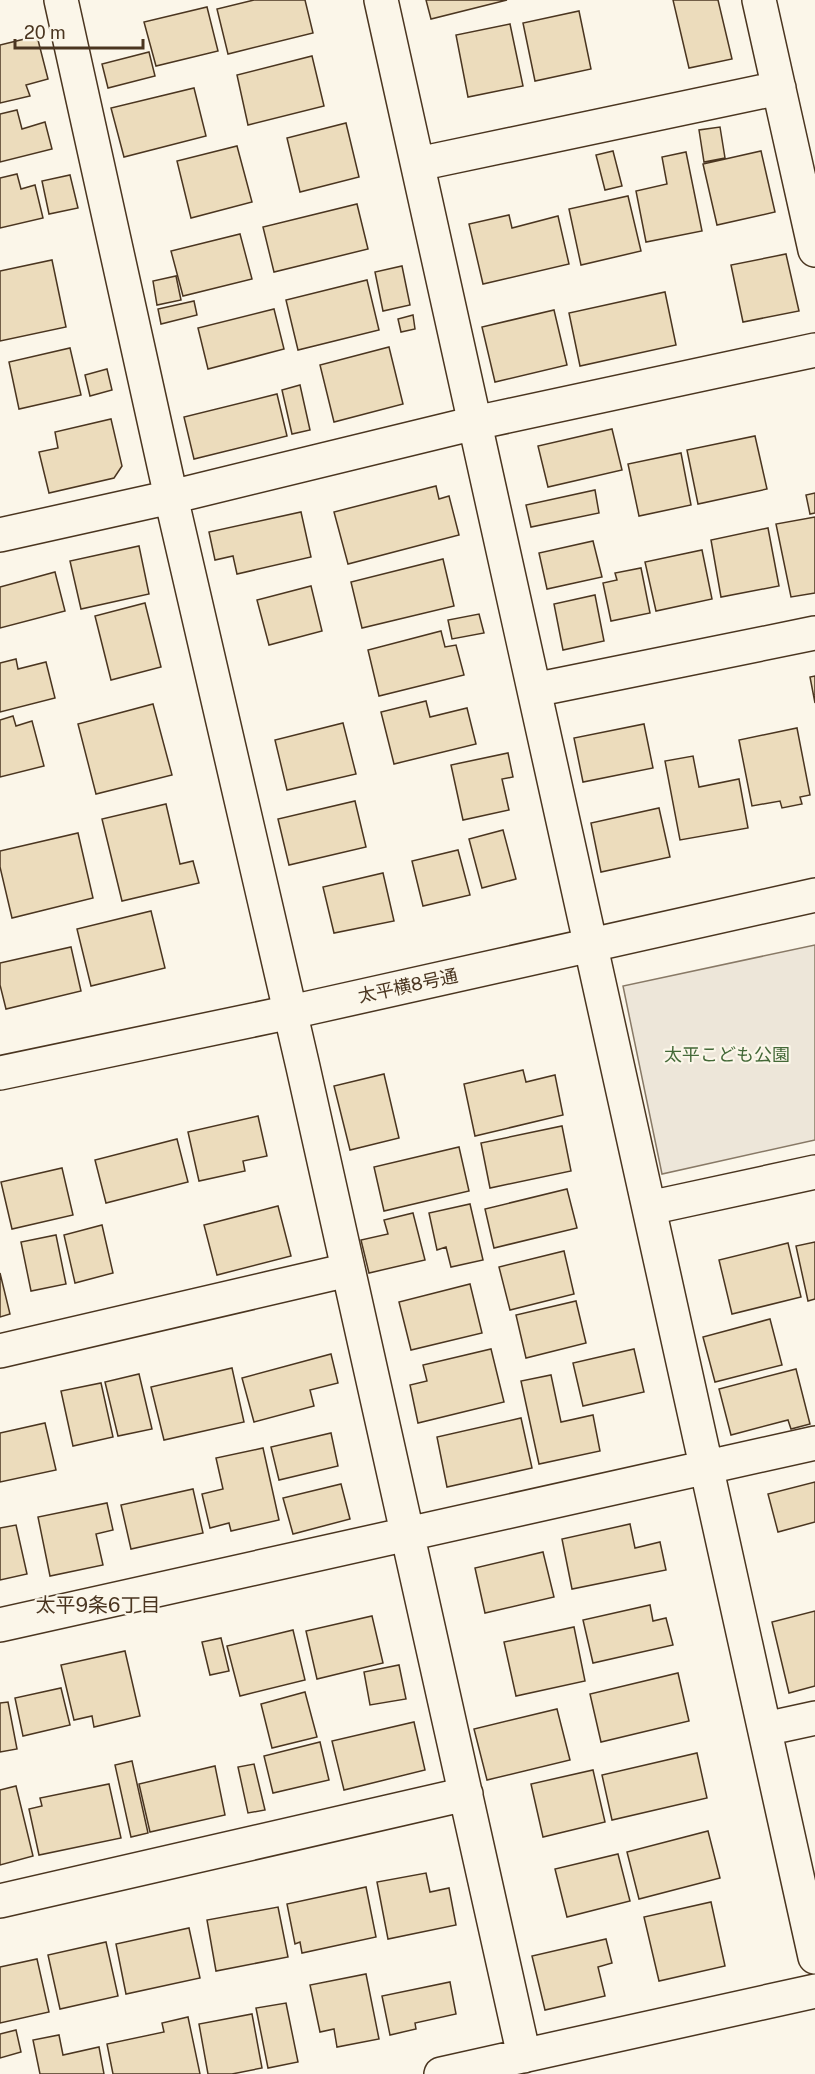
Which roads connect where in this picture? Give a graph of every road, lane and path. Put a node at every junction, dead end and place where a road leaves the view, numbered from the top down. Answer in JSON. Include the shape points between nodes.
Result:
{"nodes":[{"id":1,"x":61,"y":0,"type":"edge"},
{"id":2,"x":381,"y":0,"type":"edge"},
{"id":3,"x":759,"y":0,"type":"edge"},
{"id":4,"x":779,"y":88,"type":"junction"},
{"id":5,"x":418,"y":164,"type":"junction"},
{"id":6,"x":815,"y":250,"type":"edge"},
{"id":7,"x":815,"y":350,"type":"edge"},
{"id":8,"x":475,"y":423,"type":"junction"},
{"id":9,"x":171,"y":497,"type":"junction"},
{"id":10,"x":0,"y":535,"type":"edge"},
{"id":11,"x":815,"y":633,"type":"edge"},
{"id":12,"x":534,"y":690,"type":"junction"},
{"id":13,"x":815,"y":895,"type":"edge"},
{"id":14,"x":591,"y":945,"type":"junction"},
{"id":15,"x":291,"y":1012,"type":"junction"},
{"id":16,"x":0,"y":1073,"type":"edge"},
{"id":17,"x":815,"y":1172,"type":"edge"},
{"id":18,"x":649,"y":1208,"type":"junction"},
{"id":19,"x":348,"y":1270,"type":"junction"},
{"id":20,"x":0,"y":1351,"type":"edge"},
{"id":21,"x":815,"y":1443,"type":"edge"},
{"id":22,"x":706,"y":1468,"type":"junction"},
{"id":23,"x":408,"y":1535,"type":"junction"},
{"id":24,"x":0,"y":1625,"type":"edge"},
{"id":25,"x":815,"y":1718,"type":"edge"},
{"id":26,"x":765,"y":1729,"type":"junction"},
{"id":27,"x":466,"y":1794,"type":"junction"},
{"id":28,"x":0,"y":1901,"type":"edge"},
{"id":29,"x":815,"y":1957,"type":"edge"},
{"id":30,"x":815,"y":1991,"type":"edge"},
{"id":31,"x":524,"y":2056,"type":"junction"},
{"id":32,"x":441,"y":2074,"type":"edge"}],
"edges":[{"from":1,"to":9,"type":"street"},
{"from":2,"to":5,"type":"street"},
{"from":3,"to":4,"type":"street"},
{"from":4,"to":5,"type":"street"},
{"from":4,"to":6,"type":"street"},
{"from":5,"to":8,"type":"street"},
{"from":7,"to":8,"type":"street"},
{"from":8,"to":9,"type":"street"},
{"from":8,"to":12,"type":"street"},
{"from":9,"to":10,"type":"street"},
{"from":9,"to":15,"type":"street"},
{"from":11,"to":12,"type":"street"},
{"from":12,"to":14,"type":"street"},
{"from":13,"to":14,"type":"street","name":"太平横8号通"},
{"from":14,"to":15,"type":"street","name":"太平横8号通"},
{"from":14,"to":18,"type":"street"},
{"from":15,"to":16,"type":"street","name":"太平横8号通"},
{"from":15,"to":19,"type":"street"},
{"from":17,"to":18,"type":"street"},
{"from":18,"to":22,"type":"street"},
{"from":19,"to":20,"type":"street"},
{"from":19,"to":23,"type":"street"},
{"from":21,"to":22,"type":"street"},
{"from":22,"to":23,"type":"street"},
{"from":22,"to":26,"type":"street"},
{"from":23,"to":24,"type":"street"},
{"from":23,"to":27,"type":"street"},
{"from":25,"to":26,"type":"street"},
{"from":26,"to":29,"type":"street"},
{"from":27,"to":28,"type":"street"},
{"from":27,"to":31,"type":"street"},
{"from":30,"to":31,"type":"street"},
{"from":31,"to":32,"type":"street"}]}
